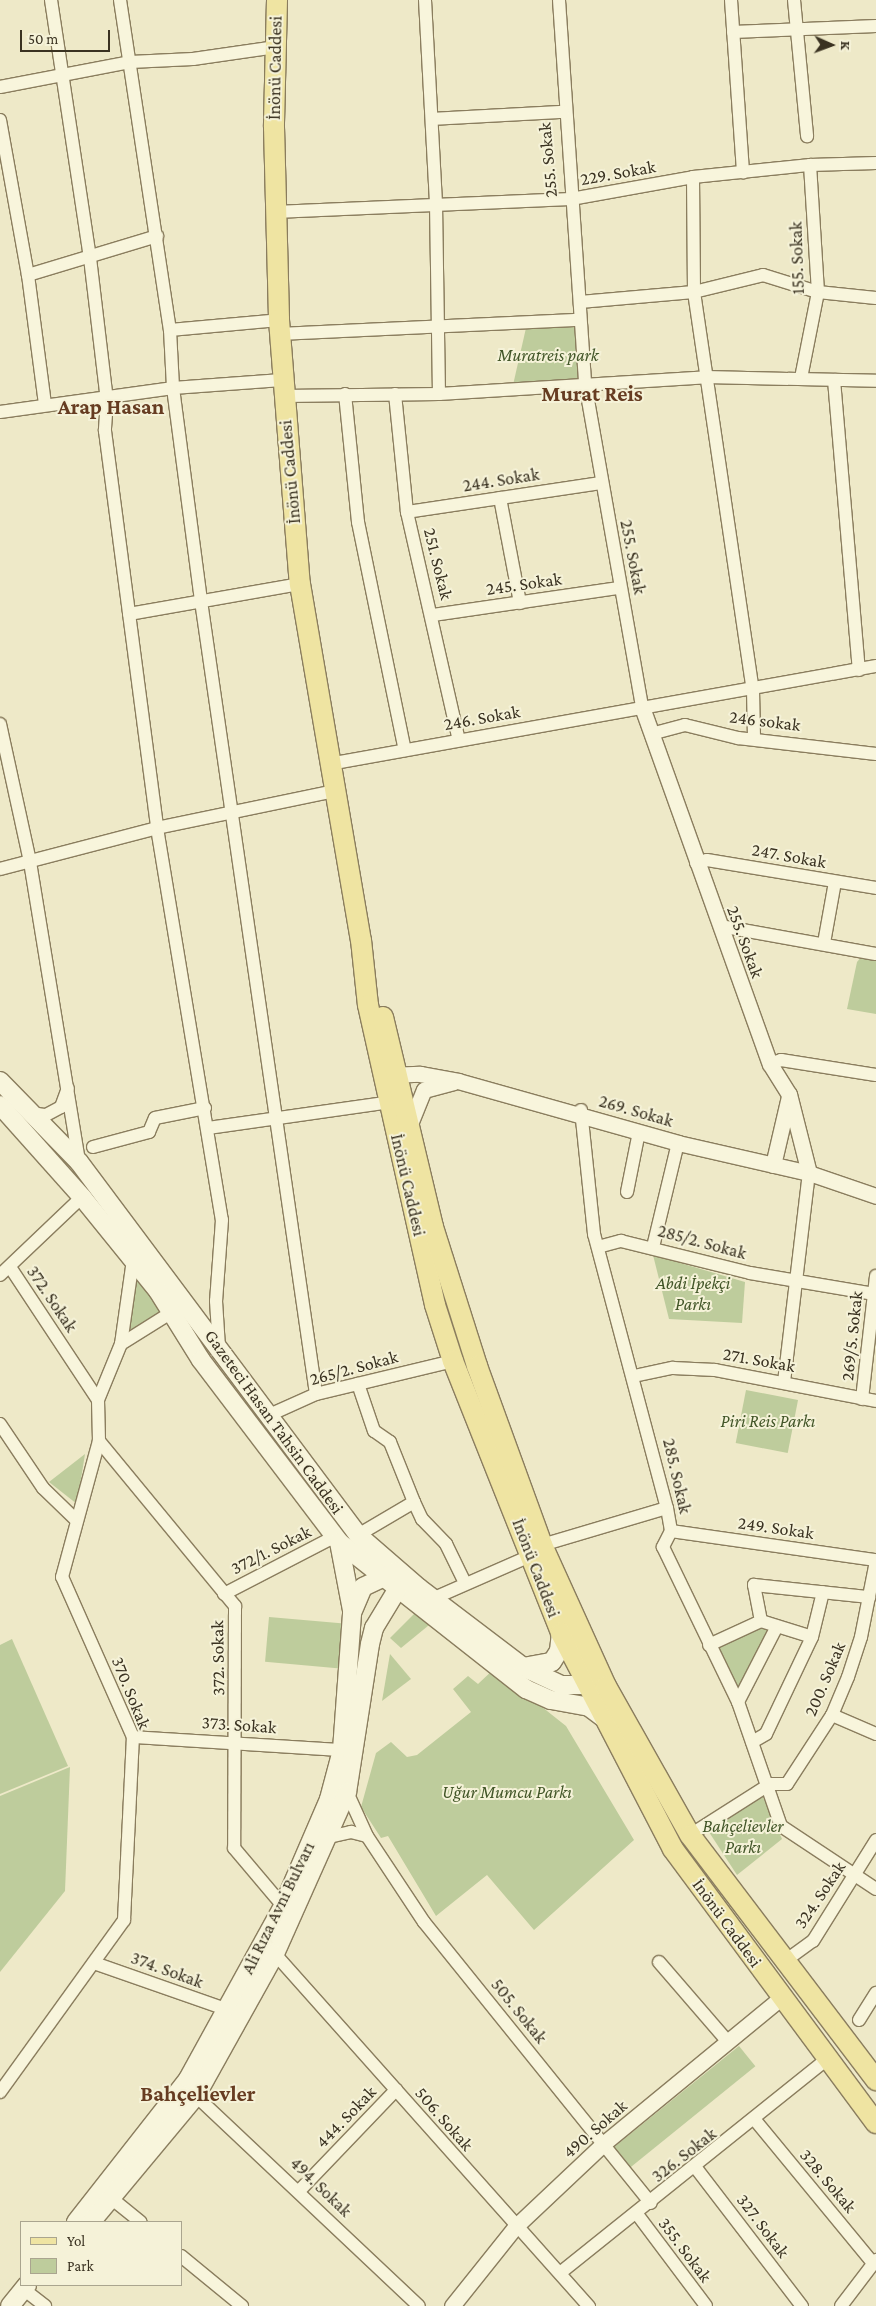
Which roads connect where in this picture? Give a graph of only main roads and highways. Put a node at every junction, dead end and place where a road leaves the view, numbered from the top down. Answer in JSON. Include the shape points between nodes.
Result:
{"nodes":[{"id":1,"x":278,"y":3,"type":"edge"},
{"id":2,"x":391,"y":1074,"type":"junction"},
{"id":3,"x":0,"y":1081,"type":"edge"},
{"id":4,"x":0,"y":1105,"type":"edge"},
{"id":5,"x":337,"y":1539,"type":"junction"},
{"id":6,"x":537,"y":1550,"type":"junction"},
{"id":7,"x":388,"y":1573,"type":"junction"},
{"id":8,"x":394,"y":1596,"type":"junction"},
{"id":9,"x":352,"y":1613,"type":"junction"},
{"id":10,"x":561,"y":1632,"type":"junction"},
{"id":11,"x":523,"y":1667,"type":"junction"},
{"id":12,"x":595,"y":1689,"type":"junction"},
{"id":13,"x":570,"y":1702,"type":"junction"},
{"id":14,"x":605,"y":1719,"type":"junction"},
{"id":15,"x":876,"y":2080,"type":"edge"},
{"id":16,"x":876,"y":2123,"type":"edge"},
{"id":17,"x":77,"y":2221,"type":"edge"},
{"id":18,"x":92,"y":2221,"type":"edge"},
{"id":19,"x":34,"y":2295,"type":"edge"},
{"id":20,"x":10,"y":2306,"type":"edge"}],
"edges":[{"from":1,"to":2,"type":"main road","name":"İnönü Caddesi","via":[[275,212],[279,327],[300,584],[361,940]]},
{"from":2,"to":6,"type":"main road","name":"İnönü Caddesi","via":[[410,1124],[433,1227]]},
{"from":2,"to":6,"type":"main road","name":"İnönü Caddesi","via":[[390,1102],[452,1361]]},
{"from":3,"to":7,"type":"main road","name":"Gazeteci Hasan Tahsin Caddesi","via":[[80,1162],[267,1416]]},
{"from":4,"to":5,"type":"main road","name":"Gazeteci Hasan Tahsin Caddesi","via":[[133,1260],[264,1447]]},
{"from":5,"to":7,"type":"main road","name":"Gazeteci Hasan Tahsin Caddesi"},
{"from":5,"to":9,"type":"main road","via":[[351,1588]]},
{"from":6,"to":10,"type":"main road","name":"İnönü Caddesi"},
{"from":6,"to":12,"type":"main road","name":"İnönü Caddesi"},
{"from":7,"to":8,"type":"main road"},
{"from":7,"to":9,"type":"main road","name":"Ali Rıza Avni Bulvarı","via":[[363,1587]]},
{"from":7,"to":11,"type":"main road","name":"Gazeteci Hasan Tahsin Caddesi","via":[[432,1599]]},
{"from":8,"to":13,"type":"main road","via":[[412,1602],[526,1689],[551,1700]]},
{"from":8,"to":18,"type":"main road","name":"Ali Rıza Avni Bulvarı","via":[[374,1628],[347,1792],[274,1954],[196,2096]]},
{"from":9,"to":17,"type":"main road","name":"Ali Rıza Avni Bulvarı","via":[[342,1750],[329,1799],[284,1906],[188,2079]]},
{"from":10,"to":11,"type":"main road","via":[[559,1651],[552,1662]]},
{"from":10,"to":12,"type":"main road","name":"İnönü Caddesi"},
{"from":11,"to":12,"type":"main road","name":"Gazeteci Hasan Tahsin Caddesi","via":[[561,1685]]},
{"from":12,"to":13,"type":"main road"},
{"from":12,"to":14,"type":"main road","name":"İnönü Caddesi"},
{"from":12,"to":15,"type":"main road","name":"İnönü Caddesi","via":[[690,1835]]},
{"from":13,"to":14,"type":"main road","via":[[589,1707]]},
{"from":14,"to":16,"type":"main road","name":"İnönü Caddesi","via":[[673,1849],[826,2060]]},
{"from":19,"to":20,"type":"main road"}]}
